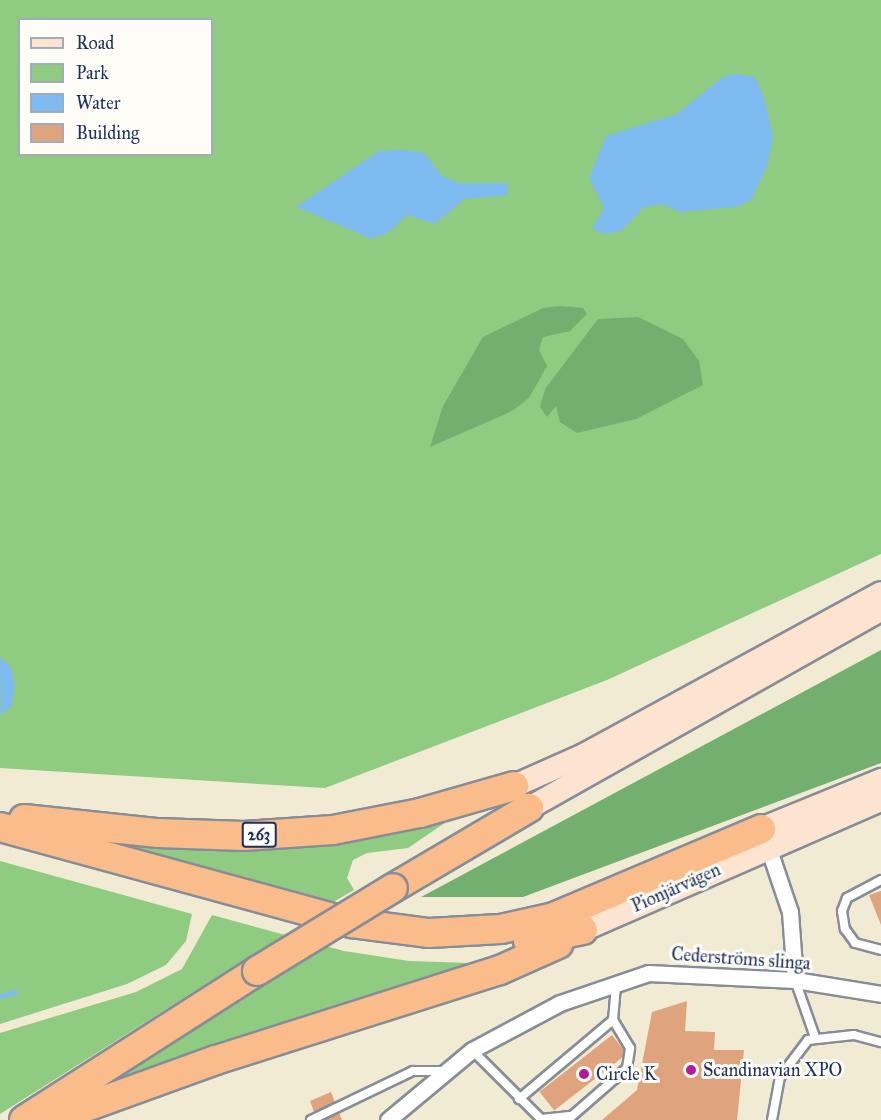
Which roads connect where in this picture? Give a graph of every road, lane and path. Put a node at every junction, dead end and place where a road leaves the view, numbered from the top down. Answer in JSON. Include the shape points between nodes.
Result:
{"nodes":[{"id":1,"x":881,"y":592,"type":"edge"},
{"id":2,"x":881,"y":610,"type":"edge"},
{"id":3,"x":881,"y":780,"type":"edge"},
{"id":4,"x":521,"y":797,"type":"junction"},
{"id":5,"x":881,"y":800,"type":"edge"},
{"id":6,"x":0,"y":817,"type":"edge"},
{"id":7,"x":0,"y":827,"type":"edge"},
{"id":8,"x":765,"y":838,"type":"junction"},
{"id":9,"x":0,"y":846,"type":"edge"},
{"id":10,"x":881,"y":880,"type":"edge"},
{"id":11,"x":583,"y":930,"type":"junction"},
{"id":12,"x":881,"y":950,"type":"edge"},
{"id":13,"x":795,"y":980,"type":"junction"},
{"id":14,"x":616,"y":982,"type":"junction"},
{"id":15,"x":881,"y":994,"type":"edge"},
{"id":16,"x":613,"y":1020,"type":"junction"},
{"id":17,"x":815,"y":1037,"type":"junction"},
{"id":18,"x":881,"y":1042,"type":"edge"},
{"id":19,"x":472,"y":1050,"type":"junction"},
{"id":20,"x":447,"y":1071,"type":"junction"},
{"id":21,"x":519,"y":1100,"type":"junction"},
{"id":22,"x":24,"y":1120,"type":"edge"},
{"id":23,"x":50,"y":1120,"type":"edge"},
{"id":24,"x":311,"y":1120,"type":"edge"},
{"id":25,"x":388,"y":1120,"type":"edge"},
{"id":26,"x":772,"y":1120,"type":"edge"}],
"edges":[{"from":1,"to":4,"type":"main road","number":"263","via":[[584,755]]},
{"from":2,"to":4,"type":"main road","number":"263"},
{"from":3,"to":8,"type":"main road","name":"Pionjärvägen"},
{"from":4,"to":6,"type":"highway","number":"263","via":[[344,828],[244,836],[158,833]]},
{"from":4,"to":22,"type":"highway","number":"263","bridge":true,"via":[[393,888]]},
{"from":5,"to":8,"type":"main road","name":"Pionjärvägen"},
{"from":7,"to":8,"type":"highway","via":[[352,923],[429,933],[501,929],[554,916]]},
{"from":8,"to":11,"type":"main road","name":"Pionjärvägen"},
{"from":8,"to":13,"type":"street","via":[[790,912]]},
{"from":9,"to":11,"type":"highway","via":[[371,945],[424,950],[477,948]]},
{"from":10,"to":12,"type":"lane","via":[[847,898],[842,911],[845,929],[855,943]]},
{"from":11,"to":23,"type":"highway","via":[[500,970],[187,1070]]},
{"from":13,"to":14,"type":"street","name":"Cederströms slinga","via":[[688,972],[648,973]]},
{"from":13,"to":15,"type":"street","name":"Cederströms slinga"},
{"from":13,"to":17,"type":"lane"},
{"from":14,"to":16,"type":"lane"},
{"from":14,"to":19,"type":"street","name":"Cederströms slinga","via":[[560,1003]]},
{"from":16,"to":21,"type":"lane"},
{"from":16,"to":21,"type":"lane","via":[[630,1048],[627,1068],[572,1116],[541,1119]]},
{"from":17,"to":18,"type":"lane","via":[[854,1035]]},
{"from":17,"to":26,"type":"lane","via":[[790,1059],[780,1077]]},
{"from":19,"to":20,"type":"street","name":"Cederströms slinga"},
{"from":19,"to":21,"type":"lane"},
{"from":20,"to":24,"type":"lane","via":[[412,1071]]},
{"from":20,"to":25,"type":"street","name":"Cederströms slinga"}]}
